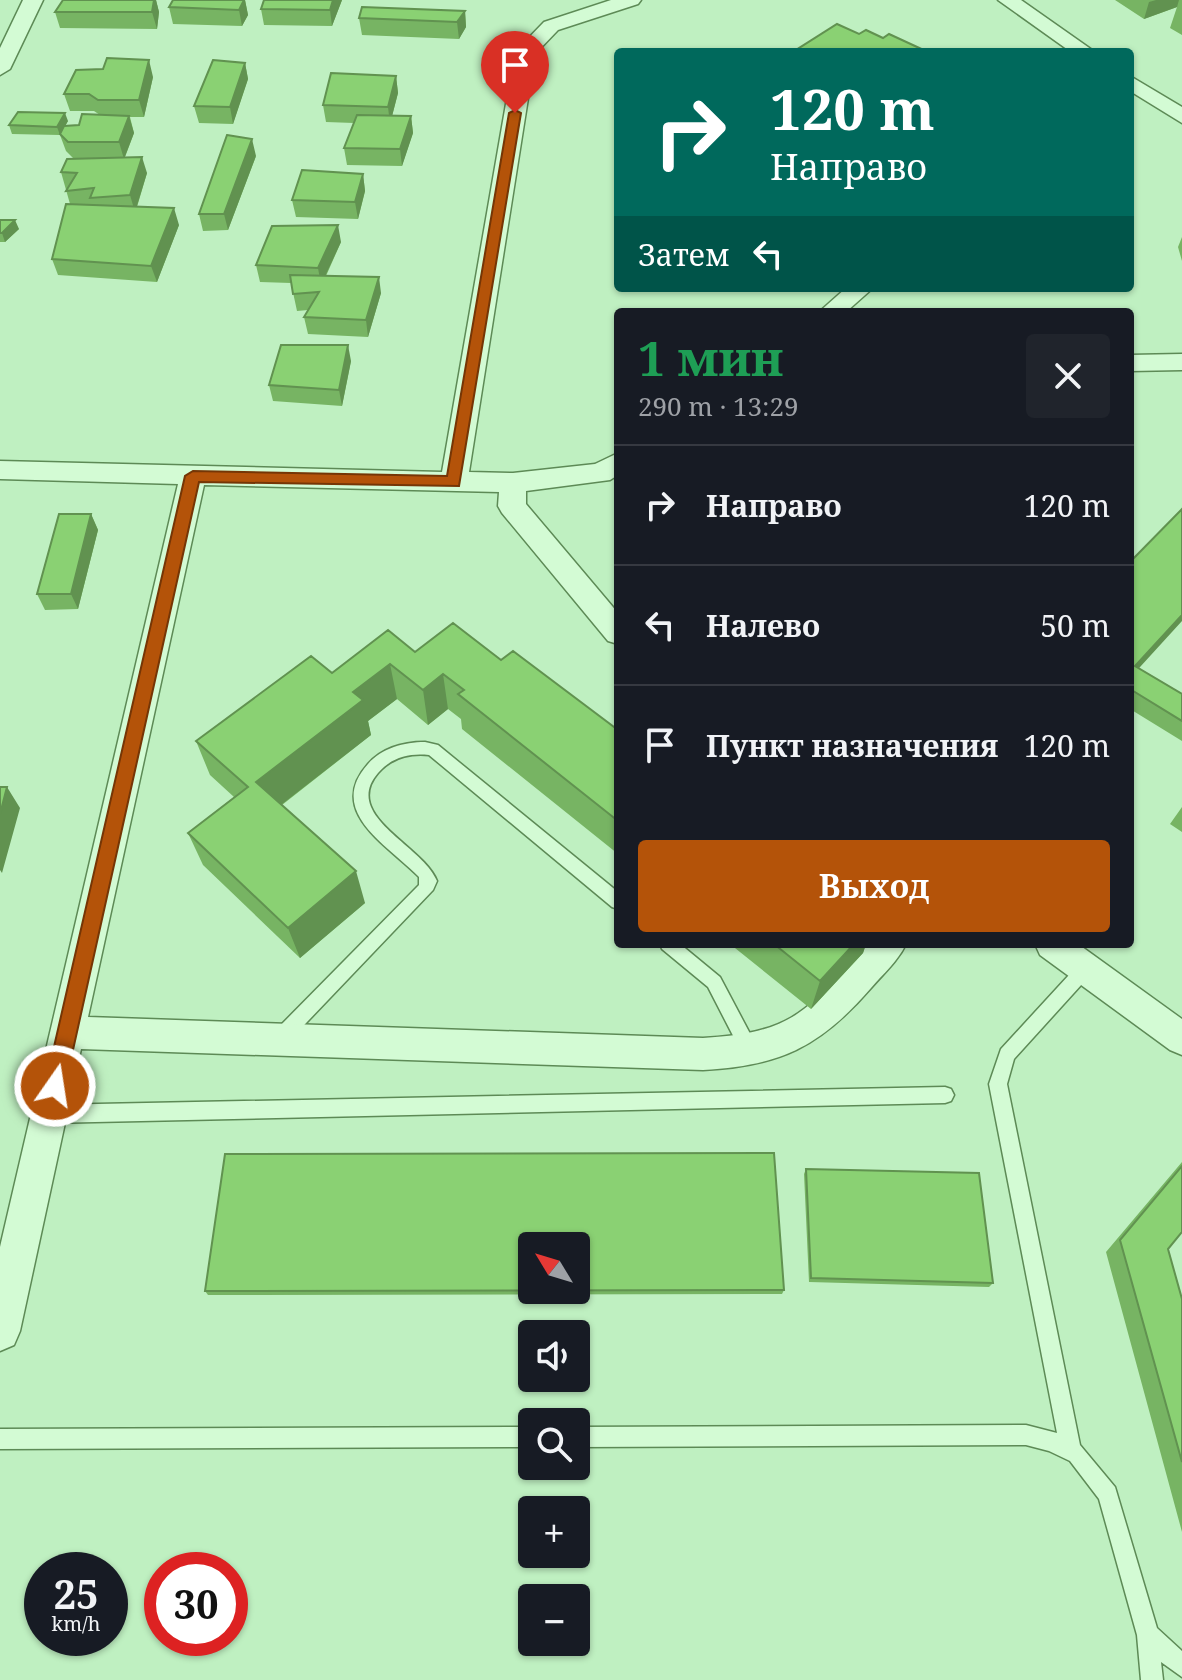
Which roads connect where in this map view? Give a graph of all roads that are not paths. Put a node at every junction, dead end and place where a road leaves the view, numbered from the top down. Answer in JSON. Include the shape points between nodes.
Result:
{"nodes":[{"id":1,"x":33,"y":0,"type":"edge"},
{"id":2,"x":631,"y":0,"type":"edge"},
{"id":3,"x":1008,"y":0,"type":"edge"},
{"id":4,"x":1079,"y":48,"type":"edge"},
{"id":5,"x":0,"y":69,"type":"edge"},
{"id":6,"x":1134,"y":85,"type":"edge"},
{"id":7,"x":1182,"y":117,"type":"edge"},
{"id":8,"x":856,"y":292,"type":"edge"},
{"id":9,"x":836,"y":308,"type":"edge"},
{"id":10,"x":1182,"y":362,"type":"edge"},
{"id":11,"x":1134,"y":363,"type":"edge"},
{"id":12,"x":614,"y":465,"type":"edge"},
{"id":13,"x":0,"y":470,"type":"edge"},
{"id":14,"x":193,"y":476,"type":"junction"},
{"id":15,"x":454,"y":482,"type":"junction"},
{"id":16,"x":513,"y":483,"type":"junction"},
{"id":17,"x":614,"y":628,"type":"edge"},
{"id":18,"x":614,"y":899,"type":"edge"},
{"id":19,"x":673,"y":948,"type":"edge"},
{"id":20,"x":885,"y":948,"type":"edge"},
{"id":21,"x":1058,"y":948,"type":"edge"},
{"id":22,"x":1086,"y":968,"type":"junction"},
{"id":23,"x":67,"y":1032,"type":"junction"},
{"id":24,"x":1182,"y":1039,"type":"edge"},
{"id":25,"x":279,"y":1040,"type":"junction"},
{"id":26,"x":751,"y":1053,"type":"junction"},
{"id":27,"x":945,"y":1095,"type":"dead end"},
{"id":28,"x":49,"y":1114,"type":"junction"},
{"id":29,"x":0,"y":1331,"type":"edge"},
{"id":30,"x":518,"y":1437,"type":"edge"},
{"id":31,"x":590,"y":1437,"type":"edge"},
{"id":32,"x":0,"y":1439,"type":"edge"},
{"id":33,"x":1071,"y":1451,"type":"junction"},
{"id":34,"x":1148,"y":1635,"type":"junction"},
{"id":35,"x":1182,"y":1666,"type":"edge"},
{"id":36,"x":1152,"y":1680,"type":"edge"}],
"edges":[{"from":1,"to":5,"type":"street"},
{"from":2,"to":15,"type":"street","via":[[551,26],[525,52]]},
{"from":3,"to":4,"type":"street"},
{"from":6,"to":7,"type":"street"},
{"from":8,"to":9,"type":"street"},
{"from":10,"to":11,"type":"street"},
{"from":12,"to":16,"type":"street","via":[[601,473]]},
{"from":13,"to":14,"type":"street"},
{"from":14,"to":15,"type":"street"},
{"from":14,"to":23,"type":"street"},
{"from":15,"to":16,"type":"street"},
{"from":16,"to":17,"type":"street","via":[[512,506]]},
{"from":18,"to":25,"type":"lane","via":[[433,749],[402,749],[365,775],[357,787],[358,800],[373,824],[429,881]]},
{"from":19,"to":26,"type":"lane","via":[[714,982]]},
{"from":20,"to":26,"type":"street","via":[[816,1023],[794,1039]]},
{"from":21,"to":22,"type":"street"},
{"from":22,"to":24,"type":"street"},
{"from":22,"to":33,"type":"lane","via":[[1015,1043],[998,1084]]},
{"from":23,"to":25,"type":"street"},
{"from":23,"to":28,"type":"street"},
{"from":25,"to":26,"type":"street"},
{"from":27,"to":28,"type":"lane"},
{"from":28,"to":29,"type":"street"},
{"from":30,"to":32,"type":"lane"},
{"from":31,"to":33,"type":"lane","via":[[1026,1435]]},
{"from":33,"to":34,"type":"lane","via":[[1108,1494]]},
{"from":34,"to":35,"type":"lane"},
{"from":34,"to":36,"type":"lane"}]}
